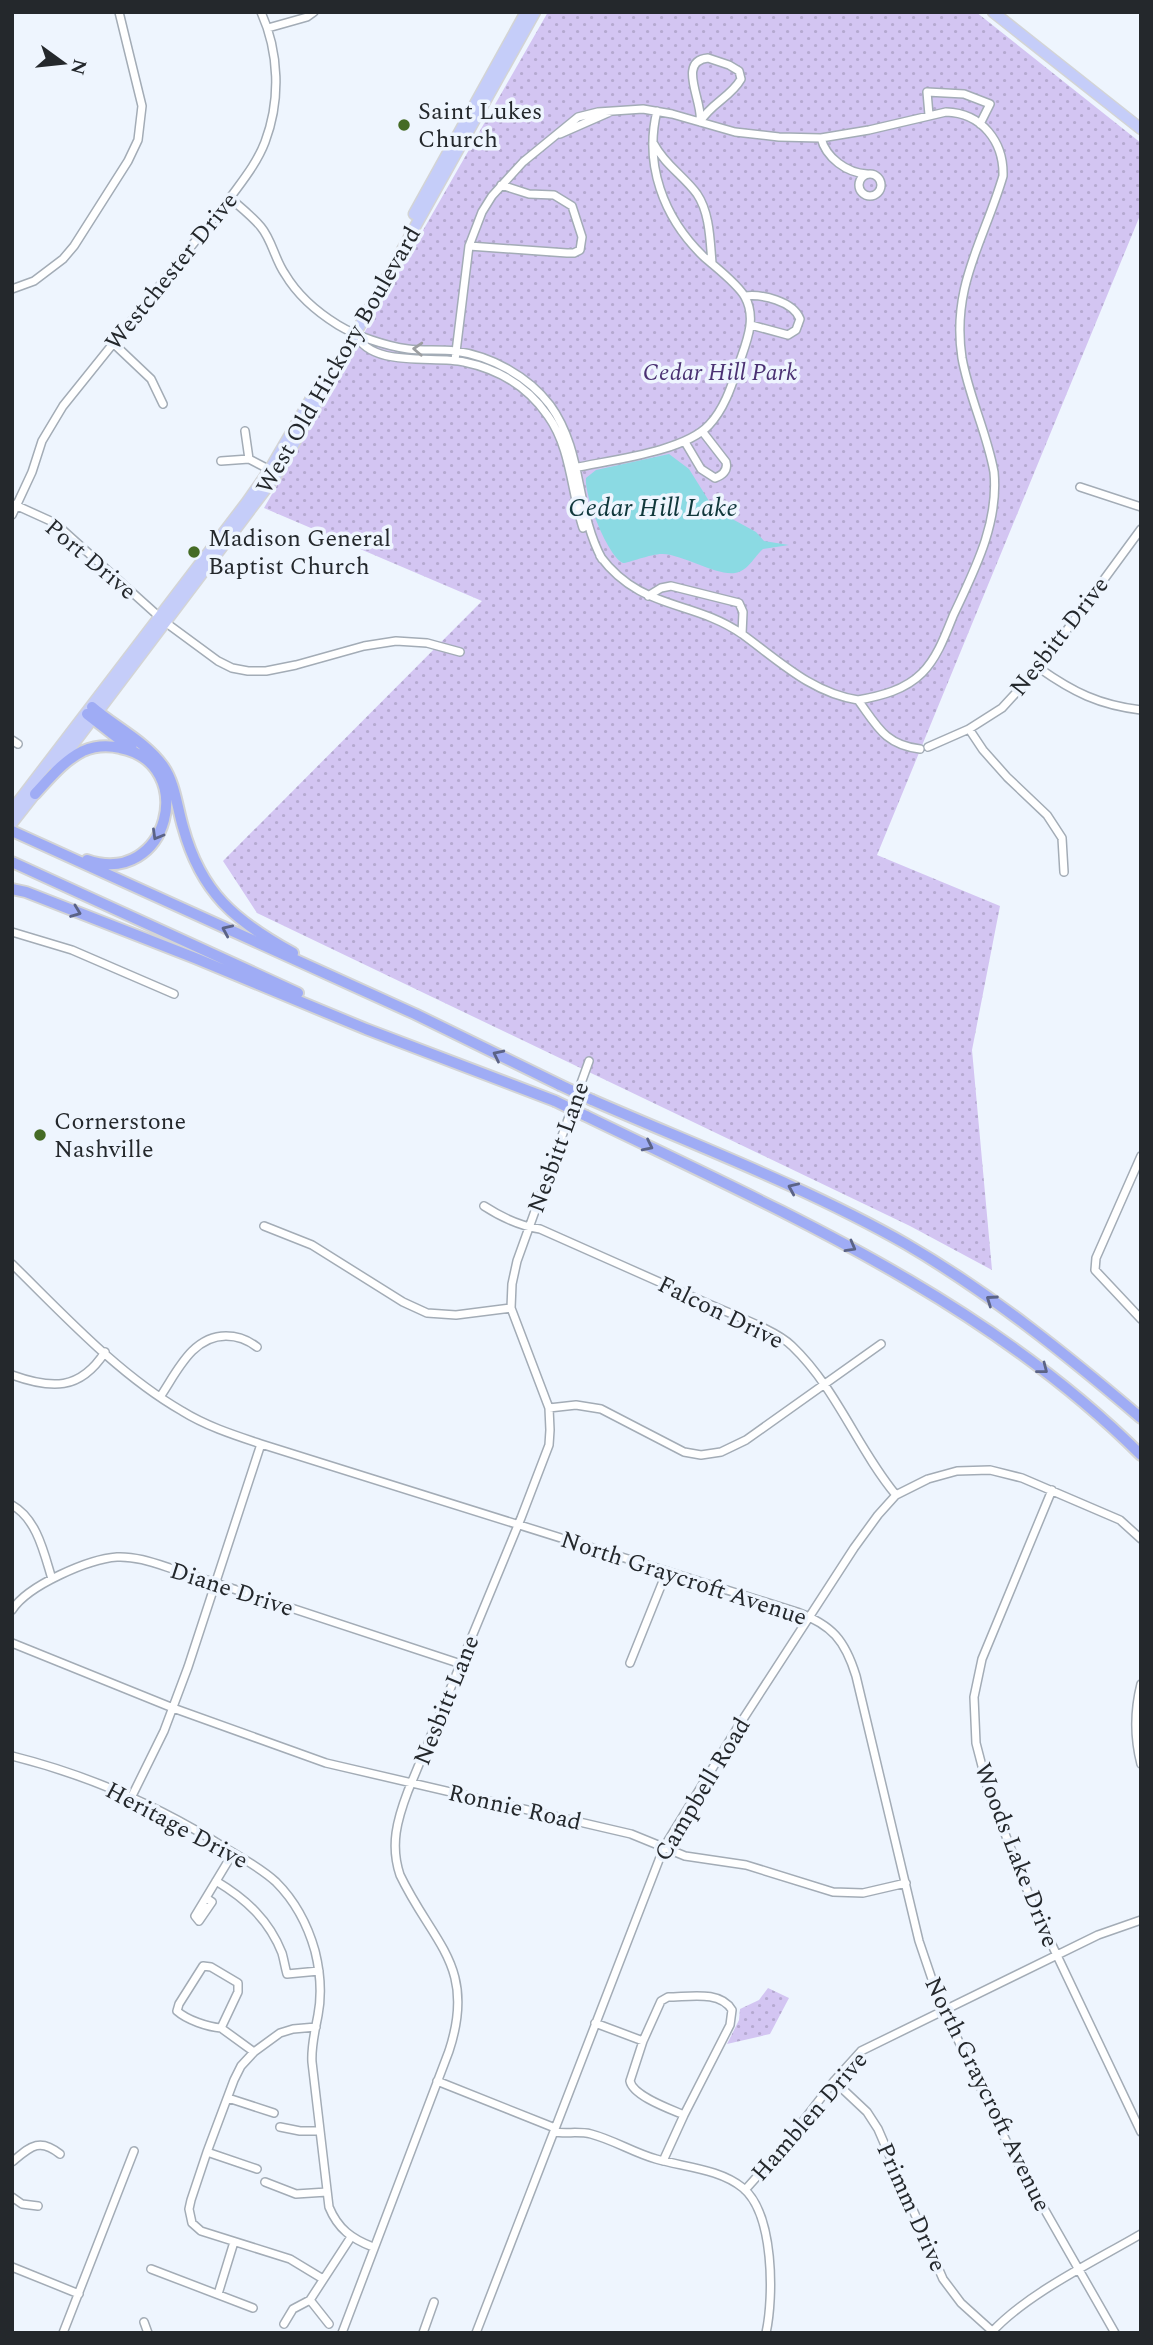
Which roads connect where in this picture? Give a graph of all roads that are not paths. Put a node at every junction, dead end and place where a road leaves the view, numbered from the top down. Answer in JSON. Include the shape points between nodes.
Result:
{"nodes":[{"id":1,"x":120,"y":12,"type":"edge"},
{"id":2,"x":261,"y":12,"type":"edge"},
{"id":3,"x":314,"y":12,"type":"edge"},
{"id":4,"x":526,"y":12,"type":"edge"},
{"id":5,"x":535,"y":12,"type":"edge"},
{"id":6,"x":993,"y":12,"type":"edge"},
{"id":7,"x":268,"y":28,"type":"junction"},
{"id":8,"x":657,"y":111,"type":"junction"},
{"id":9,"x":929,"y":115,"type":"junction"},
{"id":10,"x":700,"y":122,"type":"junction"},
{"id":11,"x":980,"y":124,"type":"junction"},
{"id":12,"x":1141,"y":129,"type":"edge"},
{"id":13,"x":821,"y":138,"type":"junction"},
{"id":14,"x":652,"y":141,"type":"junction"},
{"id":15,"x":846,"y":168,"type":"junction"},
{"id":16,"x":869,"y":174,"type":"junction"},
{"id":17,"x":500,"y":185,"type":"junction"},
{"id":18,"x":860,"y":189,"type":"junction"},
{"id":19,"x":230,"y":198,"type":"junction"},
{"id":20,"x":469,"y":246,"type":"junction"},
{"id":21,"x":712,"y":264,"type":"junction"},
{"id":22,"x":12,"y":289,"type":"edge"},
{"id":23,"x":745,"y":296,"type":"junction"},
{"id":24,"x":751,"y":325,"type":"junction"},
{"id":25,"x":352,"y":332,"type":"junction"},
{"id":26,"x":113,"y":343,"type":"junction"},
{"id":27,"x":456,"y":356,"type":"junction"},
{"id":28,"x":163,"y":404,"type":"dead end"},
{"id":29,"x":245,"y":431,"type":"dead end"},
{"id":30,"x":702,"y":431,"type":"junction"},
{"id":31,"x":685,"y":442,"type":"junction"},
{"id":32,"x":249,"y":459,"type":"junction"},
{"id":33,"x":221,"y":461,"type":"dead end"},
{"id":34,"x":573,"y":468,"type":"junction"},
{"id":35,"x":273,"y":471,"type":"junction"},
{"id":36,"x":1080,"y":487,"type":"dead end"},
{"id":37,"x":14,"y":505,"type":"edge"},
{"id":38,"x":1141,"y":507,"type":"edge"},
{"id":39,"x":12,"y":515,"type":"edge"},
{"id":40,"x":1141,"y":529,"type":"edge"},
{"id":41,"x":648,"y":596,"type":"junction"},
{"id":42,"x":163,"y":620,"type":"junction"},
{"id":43,"x":742,"y":634,"type":"junction"},
{"id":44,"x":460,"y":652,"type":"dead end"},
{"id":45,"x":1039,"y":668,"type":"junction"},
{"id":46,"x":858,"y":700,"type":"junction"},
{"id":47,"x":1141,"y":710,"type":"edge"},
{"id":48,"x":92,"y":713,"type":"junction"},
{"id":49,"x":969,"y":729,"type":"junction"},
{"id":50,"x":146,"y":760,"type":"junction"},
{"id":51,"x":35,"y":794,"type":"junction"},
{"id":52,"x":18,"y":807,"type":"edge"},
{"id":53,"x":12,"y":822,"type":"edge"},
{"id":54,"x":17,"y":833,"type":"edge"},
{"id":55,"x":12,"y":862,"type":"edge"},
{"id":56,"x":1064,"y":872,"type":"dead end"},
{"id":57,"x":12,"y":889,"type":"edge"},
{"id":58,"x":12,"y":932,"type":"edge"},
{"id":59,"x":356,"y":988,"type":"junction"},
{"id":60,"x":174,"y":994,"type":"dead end"},
{"id":61,"x":406,"y":1043,"type":"junction"},
{"id":62,"x":589,"y":1061,"type":"dead end"},
{"id":63,"x":1141,"y":1156,"type":"edge"},
{"id":64,"x":484,"y":1206,"type":"dead end"},
{"id":65,"x":264,"y":1226,"type":"dead end"},
{"id":66,"x":529,"y":1227,"type":"junction"},
{"id":67,"x":12,"y":1264,"type":"edge"},
{"id":68,"x":511,"y":1308,"type":"junction"},
{"id":69,"x":1141,"y":1319,"type":"edge"},
{"id":70,"x":881,"y":1344,"type":"dead end"},
{"id":71,"x":257,"y":1347,"type":"dead end"},
{"id":72,"x":105,"y":1352,"type":"junction"},
{"id":73,"x":12,"y":1375,"type":"edge"},
{"id":74,"x":825,"y":1384,"type":"junction"},
{"id":75,"x":160,"y":1397,"type":"junction"},
{"id":76,"x":548,"y":1408,"type":"junction"},
{"id":77,"x":1141,"y":1418,"type":"edge"},
{"id":78,"x":261,"y":1444,"type":"junction"},
{"id":79,"x":1141,"y":1455,"type":"edge"},
{"id":80,"x":1052,"y":1490,"type":"junction"},
{"id":81,"x":896,"y":1495,"type":"junction"},
{"id":82,"x":12,"y":1504,"type":"edge"},
{"id":83,"x":518,"y":1524,"type":"junction"},
{"id":84,"x":1141,"y":1539,"type":"edge"},
{"id":85,"x":667,"y":1571,"type":"junction"},
{"id":86,"x":52,"y":1578,"type":"junction"},
{"id":87,"x":217,"y":1584,"type":"junction"},
{"id":88,"x":12,"y":1610,"type":"edge"},
{"id":89,"x":810,"y":1617,"type":"junction"},
{"id":90,"x":12,"y":1643,"type":"edge"},
{"id":91,"x":630,"y":1663,"type":"dead end"},
{"id":92,"x":460,"y":1664,"type":"junction"},
{"id":93,"x":1141,"y":1684,"type":"edge"},
{"id":94,"x":173,"y":1708,"type":"junction"},
{"id":95,"x":12,"y":1756,"type":"edge"},
{"id":96,"x":1141,"y":1764,"type":"edge"},
{"id":97,"x":411,"y":1783,"type":"junction"},
{"id":98,"x":131,"y":1798,"type":"junction"},
{"id":99,"x":664,"y":1847,"type":"junction"},
{"id":100,"x":233,"y":1853,"type":"junction"},
{"id":101,"x":216,"y":1881,"type":"junction"},
{"id":102,"x":906,"y":1883,"type":"junction"},
{"id":103,"x":206,"y":1898,"type":"dead end"},
{"id":104,"x":1141,"y":1920,"type":"edge"},
{"id":105,"x":1056,"y":1955,"type":"junction"},
{"id":106,"x":319,"y":1971,"type":"junction"},
{"id":107,"x":943,"y":2010,"type":"junction"},
{"id":108,"x":596,"y":2023,"type":"junction"},
{"id":109,"x":316,"y":2027,"type":"junction"},
{"id":110,"x":221,"y":2028,"type":"junction"},
{"id":111,"x":643,"y":2041,"type":"junction"},
{"id":112,"x":254,"y":2052,"type":"junction"},
{"id":113,"x":437,"y":2081,"type":"junction"},
{"id":114,"x":834,"y":2081,"type":"junction"},
{"id":115,"x":228,"y":2098,"type":"junction"},
{"id":116,"x":274,"y":2113,"type":"dead end"},
{"id":117,"x":684,"y":2115,"type":"junction"},
{"id":118,"x":280,"y":2127,"type":"dead end"},
{"id":119,"x":554,"y":2130,"type":"junction"},
{"id":120,"x":320,"y":2131,"type":"junction"},
{"id":121,"x":1141,"y":2132,"type":"edge"},
{"id":122,"x":134,"y":2151,"type":"dead end"},
{"id":123,"x":207,"y":2152,"type":"junction"},
{"id":124,"x":60,"y":2154,"type":"dead end"},
{"id":125,"x":663,"y":2161,"type":"junction"},
{"id":126,"x":12,"y":2162,"type":"edge"},
{"id":127,"x":257,"y":2169,"type":"dead end"},
{"id":128,"x":265,"y":2182,"type":"dead end"},
{"id":129,"x":745,"y":2190,"type":"junction"},
{"id":130,"x":327,"y":2192,"type":"junction"},
{"id":131,"x":12,"y":2197,"type":"edge"},
{"id":132,"x":38,"y":2206,"type":"dead end"},
{"id":133,"x":1141,"y":2234,"type":"edge"},
{"id":134,"x":351,"y":2237,"type":"junction"},
{"id":135,"x":234,"y":2242,"type":"junction"},
{"id":136,"x":373,"y":2247,"type":"junction"},
{"id":137,"x":12,"y":2267,"type":"edge"},
{"id":138,"x":151,"y":2269,"type":"dead end"},
{"id":139,"x":1079,"y":2271,"type":"junction"},
{"id":140,"x":323,"y":2279,"type":"junction"},
{"id":141,"x":79,"y":2294,"type":"junction"},
{"id":142,"x":218,"y":2294,"type":"junction"},
{"id":143,"x":310,"y":2300,"type":"junction"},
{"id":144,"x":434,"y":2302,"type":"dead end"},
{"id":145,"x":253,"y":2308,"type":"dead end"},
{"id":146,"x":144,"y":2322,"type":"dead end"},
{"id":147,"x":284,"y":2324,"type":"dead end"},
{"id":148,"x":329,"y":2324,"type":"dead end"},
{"id":149,"x":992,"y":2332,"type":"edge"},
{"id":150,"x":63,"y":2333,"type":"edge"},
{"id":151,"x":148,"y":2333,"type":"edge"},
{"id":152,"x":342,"y":2333,"type":"edge"},
{"id":153,"x":424,"y":2333,"type":"edge"},
{"id":154,"x":476,"y":2333,"type":"edge"},
{"id":155,"x":766,"y":2333,"type":"edge"},
{"id":156,"x":1115,"y":2333,"type":"edge"}],
"edges":[{"from":1,"to":22,"type":"street","via":[[142,106],[138,140],[74,246],[34,281]]},
{"from":2,"to":7,"type":"street","name":"Westchester Drive"},
{"from":3,"to":7,"type":"street"},
{"from":4,"to":25,"type":"main road","name":"West Old Hickory Boulevard"},
{"from":5,"to":25,"type":"main road","name":"West Old Hickory Boulevard"},
{"from":6,"to":12,"type":"main road"},
{"from":7,"to":19,"type":"street","name":"Westchester Drive","via":[[275,71],[272,115],[252,169]]},
{"from":8,"to":10,"type":"street"},
{"from":8,"to":14,"type":"street"},
{"from":8,"to":17,"type":"street","via":[[613,110],[548,140]]},
{"from":9,"to":11,"type":"street","via":[[954,113]]},
{"from":9,"to":11,"type":"street","via":[[927,92],[954,93],[990,104]]},
{"from":9,"to":13,"type":"street"},
{"from":10,"to":10,"type":"street","via":[[741,79],[739,71],[708,58],[699,59],[692,73]]},
{"from":10,"to":13,"type":"street","via":[[751,134]]},
{"from":11,"to":46,"type":"street","via":[[998,146],[1003,176],[966,277],[960,331],[966,374],[994,472],[990,520],[980,557],[933,660],[905,685]]},
{"from":13,"to":15,"type":"street","via":[[827,153]]},
{"from":14,"to":21,"type":"street","via":[[655,176],[668,207]]},
{"from":14,"to":21,"type":"street","via":[[703,206]]},
{"from":15,"to":16,"type":"street"},
{"from":15,"to":18,"type":"street"},
{"from":16,"to":18,"type":"street","via":[[860,179]]},
{"from":16,"to":18,"type":"street","via":[[879,179],[879,190],[868,195]]},
{"from":17,"to":20,"type":"street","via":[[482,212]]},
{"from":17,"to":20,"type":"street","via":[[528,194],[554,195],[572,206],[582,237],[580,250]]},
{"from":19,"to":25,"type":"street","via":[[262,228],[284,274],[310,306]]},
{"from":19,"to":26,"type":"street","name":"Westchester Drive"},
{"from":20,"to":27,"type":"street"},
{"from":21,"to":23,"type":"street"},
{"from":23,"to":24,"type":"street"},
{"from":23,"to":24,"type":"street","via":[[764,295],[794,309],[800,319],[788,335]]},
{"from":24,"to":30,"type":"street","via":[[727,395]]},
{"from":25,"to":27,"type":"street","via":[[359,343],[386,354],[412,359]]},
{"from":25,"to":35,"type":"main road","name":"West Old Hickory Boulevard"},
{"from":26,"to":28,"type":"street","via":[[151,379]]},
{"from":26,"to":37,"type":"street","name":"Westchester Drive","via":[[55,418]]},
{"from":27,"to":34,"type":"street","via":[[498,373],[528,394],[553,423]]},
{"from":29,"to":32,"type":"street"},
{"from":30,"to":31,"type":"street"},
{"from":30,"to":31,"type":"street","via":[[726,461],[720,476],[705,473]]},
{"from":31,"to":34,"type":"street"},
{"from":32,"to":33,"type":"street"},
{"from":32,"to":35,"type":"street"},
{"from":34,"to":41,"type":"street","via":[[583,529],[620,579]]},
{"from":35,"to":42,"type":"main road","name":"West Old Hickory Boulevard"},
{"from":36,"to":38,"type":"street"},
{"from":37,"to":39,"type":"street","name":"Westchester Drive"},
{"from":37,"to":42,"type":"street","name":"Port Drive","via":[[55,523]]},
{"from":40,"to":45,"type":"street","name":"Nesbitt Drive"},
{"from":41,"to":43,"type":"street","via":[[707,615]]},
{"from":41,"to":43,"type":"street","via":[[671,586],[739,603]]},
{"from":42,"to":44,"type":"street","via":[[218,661],[248,671],[296,665],[396,641]]},
{"from":42,"to":48,"type":"main road","name":"West Old Hickory Boulevard"},
{"from":43,"to":46,"type":"street","via":[[814,686]]},
{"from":45,"to":47,"type":"street","via":[[1087,698]]},
{"from":45,"to":49,"type":"street","name":"Nesbitt Drive","via":[[1002,708]]},
{"from":46,"to":49,"type":"street","name":"Nesbitt Drive","via":[[879,730],[905,747],[924,748]]},
{"from":48,"to":50,"type":"highway"},
{"from":48,"to":51,"type":"main road","name":"West Old Hickory Boulevard"},
{"from":48,"to":52,"type":"main road","name":"West Old Hickory Boulevard"},
{"from":48,"to":59,"type":"highway","via":[[163,766],[195,862],[225,906],[255,932]]},
{"from":49,"to":56,"type":"street","via":[[1007,777],[1047,815],[1062,838]]},
{"from":50,"to":51,"type":"highway","via":[[119,748],[90,749],[60,766]]},
{"from":50,"to":54,"type":"highway","one_way":true,"via":[[159,776],[167,807],[158,836],[135,858],[117,864],[91,862]]},
{"from":51,"to":52,"type":"main road","name":"West Old Hickory Boulevard"},
{"from":52,"to":53,"type":"main road","name":"West Old Hickory Boulevard"},
{"from":59,"to":54,"type":"highway","one_way":true},
{"from":55,"to":61,"type":"highway"},
{"from":57,"to":61,"type":"highway","one_way":true},
{"from":58,"to":60,"type":"street","via":[[72,950]]},
{"from":77,"to":59,"type":"highway","one_way":true,"bridge":true,"via":[[1020,1320],[907,1245],[831,1205],[592,1100]]},
{"from":61,"to":79,"type":"highway","one_way":true,"bridge":true,"via":[[555,1101],[824,1232],[909,1279],[1028,1357]]},
{"from":62,"to":66,"type":"street","name":"Nesbitt Lane"},
{"from":63,"to":69,"type":"street","via":[[1096,1258],[1095,1270]]},
{"from":64,"to":66,"type":"street","name":"Falcon Drive"},
{"from":65,"to":68,"type":"street","via":[[312,1245],[427,1313],[456,1315]]},
{"from":66,"to":68,"type":"street","name":"Nesbitt Lane","via":[[514,1273]]},
{"from":66,"to":74,"type":"street","name":"Falcon Drive","via":[[761,1328],[790,1344]]},
{"from":67,"to":72,"type":"street","name":"North Graycroft Avenue"},
{"from":68,"to":76,"type":"street","name":"Nesbitt Lane"},
{"from":70,"to":74,"type":"street"},
{"from":71,"to":75,"type":"street","via":[[232,1336],[202,1342]]},
{"from":72,"to":73,"type":"street","via":[[89,1371],[61,1384]]},
{"from":72,"to":75,"type":"street","name":"North Graycroft Avenue"},
{"from":74,"to":76,"type":"street","via":[[737,1446],[706,1455],[679,1450],[601,1409],[576,1405]]},
{"from":74,"to":81,"type":"street","name":"Falcon Drive"},
{"from":75,"to":78,"type":"street","name":"North Graycroft Avenue","via":[[213,1427]]},
{"from":76,"to":83,"type":"street","name":"Nesbitt Lane","via":[[549,1445]]},
{"from":78,"to":83,"type":"street","name":"North Graycroft Avenue"},
{"from":78,"to":87,"type":"street"},
{"from":80,"to":81,"type":"street","name":"Campbell Road","via":[[1010,1474],[979,1470],[945,1474]]},
{"from":80,"to":84,"type":"street","name":"Campbell Road","via":[[1120,1520]]},
{"from":80,"to":105,"type":"street","name":"Woods Lake Drive","via":[[986,1647],[974,1717],[989,1793]]},
{"from":81,"to":89,"type":"street","name":"Campbell Road","via":[[869,1525]]},
{"from":82,"to":86,"type":"street","via":[[31,1524]]},
{"from":83,"to":85,"type":"street","name":"North Graycroft Avenue"},
{"from":83,"to":92,"type":"street","name":"Nesbitt Lane"},
{"from":85,"to":89,"type":"street","name":"North Graycroft Avenue"},
{"from":85,"to":91,"type":"street"},
{"from":86,"to":87,"type":"street","name":"Diane Drive","via":[[107,1559],[132,1558]]},
{"from":86,"to":88,"type":"street","name":"Diane Drive","via":[[26,1593]]},
{"from":87,"to":92,"type":"street","name":"Diane Drive"},
{"from":87,"to":94,"type":"street"},
{"from":89,"to":99,"type":"street","name":"Campbell Road"},
{"from":89,"to":102,"type":"street","name":"North Graycroft Avenue","via":[[832,1630],[853,1665]]},
{"from":90,"to":94,"type":"street","name":"Ronnie Road"},
{"from":92,"to":97,"type":"street","name":"Nesbitt Lane"},
{"from":93,"to":96,"type":"street","via":[[1135,1715]]},
{"from":94,"to":97,"type":"street","name":"Ronnie Road","via":[[326,1763]]},
{"from":94,"to":98,"type":"street"},
{"from":95,"to":98,"type":"street","name":"Heritage Drive"},
{"from":97,"to":99,"type":"street","name":"Ronnie Road","via":[[631,1834]]},
{"from":97,"to":113,"type":"street","name":"Nesbitt Lane","via":[[396,1826],[398,1867],[452,1963],[458,1992],[455,2032]]},
{"from":98,"to":100,"type":"street","name":"Heritage Drive"},
{"from":99,"to":102,"type":"street","name":"Ronnie Road","via":[[699,1860],[746,1865],[833,1892],[863,1893]]},
{"from":99,"to":108,"type":"street","name":"Campbell Road"},
{"from":100,"to":101,"type":"street"},
{"from":100,"to":106,"type":"street","name":"Heritage Drive","via":[[269,1876],[290,1899],[311,1938]]},
{"from":101,"to":103,"type":"street"},
{"from":101,"to":106,"type":"street","via":[[244,1899],[263,1919],[281,1951],[286,1972]]},
{"from":102,"to":107,"type":"street","name":"North Graycroft Avenue","via":[[925,1964]]},
{"from":104,"to":105,"type":"street","name":"Hamblen Drive"},
{"from":105,"to":107,"type":"street","name":"Hamblen Drive"},
{"from":105,"to":121,"type":"street","name":"Woods Lake Drive"},
{"from":106,"to":109,"type":"street","name":"Heritage Drive"},
{"from":107,"to":114,"type":"street","name":"Hamblen Drive","via":[[861,2051]]},
{"from":107,"to":139,"type":"street","name":"North Graycroft Avenue","via":[[1015,2159]]},
{"from":108,"to":111,"type":"street"},
{"from":108,"to":119,"type":"street","name":"Campbell Road"},
{"from":109,"to":112,"type":"street","via":[[280,2033]]},
{"from":109,"to":120,"type":"street","name":"Heritage Drive","via":[[312,2062]]},
{"from":110,"to":110,"type":"street","via":[[177,2011],[203,1966],[238,1983]]},
{"from":110,"to":112,"type":"street"},
{"from":111,"to":117,"type":"street","via":[[631,2086]]},
{"from":111,"to":117,"type":"street","via":[[661,2001],[668,1997],[713,1997],[732,2010],[730,2025]]},
{"from":112,"to":115,"type":"street","via":[[241,2066]]},
{"from":113,"to":119,"type":"street"},
{"from":113,"to":136,"type":"street","name":"Nesbitt Lane"},
{"from":114,"to":129,"type":"street","name":"Hamblen Drive"},
{"from":114,"to":149,"type":"street","name":"Primm Drive","via":[[878,2129],[943,2279]]},
{"from":115,"to":116,"type":"street"},
{"from":115,"to":123,"type":"street"},
{"from":117,"to":125,"type":"street"},
{"from":118,"to":120,"type":"street"},
{"from":119,"to":125,"type":"street","via":[[588,2133]]},
{"from":119,"to":154,"type":"street","name":"Campbell Road"},
{"from":120,"to":130,"type":"street","name":"Heritage Drive"},
{"from":122,"to":141,"type":"street"},
{"from":123,"to":127,"type":"street"},
{"from":123,"to":135,"type":"street","via":[[189,2209],[192,2223],[201,2231]]},
{"from":124,"to":126,"type":"street","via":[[35,2145]]},
{"from":125,"to":129,"type":"street","via":[[708,2172]]},
{"from":128,"to":130,"type":"street","via":[[296,2194]]},
{"from":129,"to":155,"type":"street","via":[[762,2221],[768,2245]]},
{"from":130,"to":134,"type":"street","name":"Heritage Drive","via":[[332,2216]]},
{"from":131,"to":132,"type":"street"},
{"from":133,"to":139,"type":"street"},
{"from":134,"to":136,"type":"street","name":"Heritage Drive"},
{"from":134,"to":140,"type":"street"},
{"from":135,"to":140,"type":"street","via":[[290,2259]]},
{"from":135,"to":142,"type":"street"},
{"from":136,"to":152,"type":"street","name":"Nesbitt Lane"},
{"from":137,"to":141,"type":"street"},
{"from":138,"to":142,"type":"street"},
{"from":139,"to":149,"type":"street","via":[[1027,2303]]},
{"from":139,"to":156,"type":"street","name":"North Graycroft Avenue"},
{"from":140,"to":143,"type":"street"},
{"from":141,"to":150,"type":"street"},
{"from":142,"to":145,"type":"street"},
{"from":143,"to":147,"type":"street","via":[[293,2309]]},
{"from":143,"to":148,"type":"street"},
{"from":144,"to":153,"type":"street"},
{"from":146,"to":151,"type":"street"}]}
